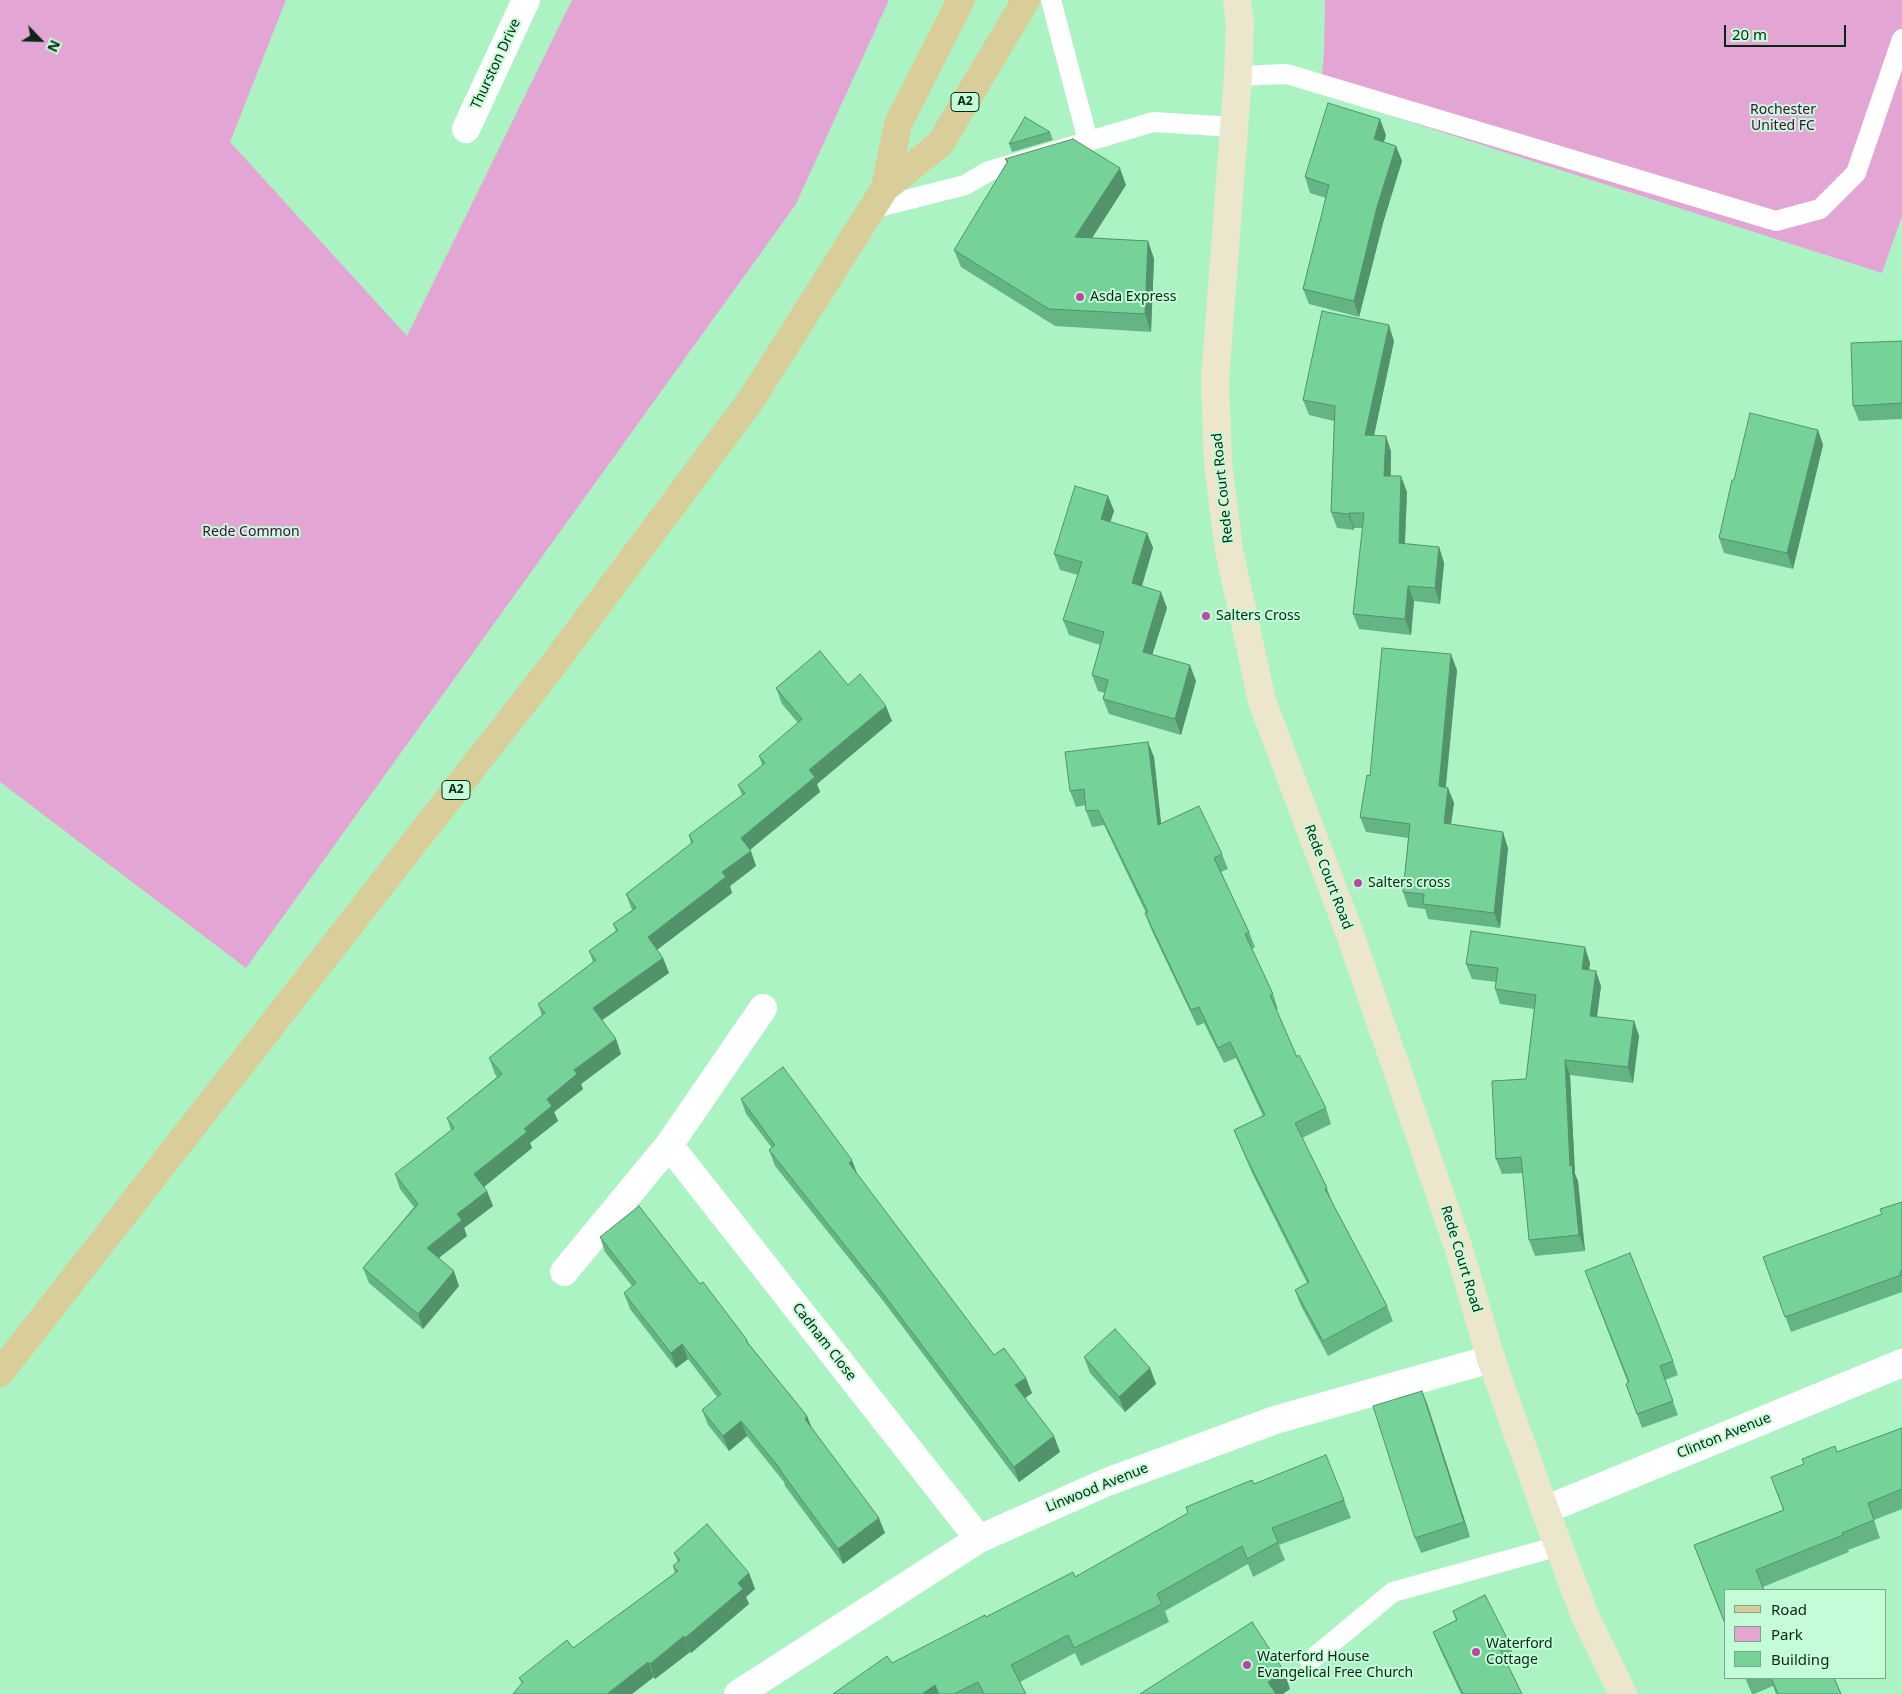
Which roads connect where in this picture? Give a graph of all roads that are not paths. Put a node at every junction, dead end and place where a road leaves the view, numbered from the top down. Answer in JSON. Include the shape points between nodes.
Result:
{"nodes":[{"id":1,"x":526,"y":0,"type":"edge"},
{"id":2,"x":961,"y":0,"type":"edge"},
{"id":3,"x":1026,"y":0,"type":"edge"},
{"id":4,"x":1051,"y":0,"type":"edge"},
{"id":5,"x":1226,"y":0,"type":"edge"},
{"id":6,"x":1238,"y":12,"type":"edge"},
{"id":7,"x":1902,"y":39,"type":"edge"},
{"id":8,"x":1238,"y":76,"type":"junction"},
{"id":9,"x":1234,"y":127,"type":"junction"},
{"id":10,"x":466,"y":129,"type":"dead end"},
{"id":11,"x":1088,"y":141,"type":"junction"},
{"id":12,"x":878,"y":199,"type":"junction"},
{"id":13,"x":763,"y":1008,"type":"dead end"},
{"id":14,"x":669,"y":1145,"type":"junction"},
{"id":15,"x":564,"y":1272,"type":"dead end"},
{"id":16,"x":1491,"y":1359,"type":"junction"},
{"id":17,"x":1902,"y":1363,"type":"edge"},
{"id":18,"x":0,"y":1373,"type":"edge"},
{"id":19,"x":1545,"y":1510,"type":"junction"},
{"id":20,"x":979,"y":1538,"type":"junction"},
{"id":21,"x":1559,"y":1546,"type":"junction"},
{"id":22,"x":1310,"y":1661,"type":"dead end"},
{"id":23,"x":738,"y":1694,"type":"edge"},
{"id":24,"x":1623,"y":1694,"type":"edge"}],
"edges":[{"from":1,"to":10,"type":"street","name":"Thurston Drive"},
{"from":2,"to":12,"type":"main road","number":"A2","via":[[898,124]]},
{"from":3,"to":12,"type":"main road","number":"A2","via":[[940,144]]},
{"from":4,"to":11,"type":"lane"},
{"from":5,"to":6,"type":"main road","name":"Rede Court Road"},
{"from":6,"to":8,"type":"main road","name":"Rede Court Road"},
{"from":7,"to":8,"type":"lane","via":[[1856,173],[1820,208],[1776,220],[1287,74]]},
{"from":8,"to":9,"type":"main road","name":"Rede Court Road"},
{"from":9,"to":11,"type":"lane","via":[[1153,122]]},
{"from":9,"to":16,"type":"main road","name":"Rede Court Road","via":[[1215,380],[1218,464],[1229,550],[1262,701],[1354,946],[1458,1246]]},
{"from":11,"to":12,"type":"lane","via":[[989,171],[965,185]]},
{"from":12,"to":18,"type":"main road","number":"A2","via":[[751,400],[553,665]]},
{"from":13,"to":14,"type":"street"},
{"from":14,"to":15,"type":"street"},
{"from":14,"to":20,"type":"street","name":"Cadnam Close"},
{"from":16,"to":19,"type":"main road","name":"Rede Court Road"},
{"from":16,"to":20,"type":"street","name":"Linwood Avenue","via":[[1275,1420],[1107,1482]]},
{"from":17,"to":19,"type":"street","name":"Clinton Avenue"},
{"from":19,"to":21,"type":"main road","name":"Rede Court Road"},
{"from":20,"to":23,"type":"street","name":"Linwood Avenue"},
{"from":21,"to":22,"type":"lane","via":[[1393,1592]]},
{"from":21,"to":24,"type":"main road","name":"Rede Court Road","via":[[1586,1616]]}]}
